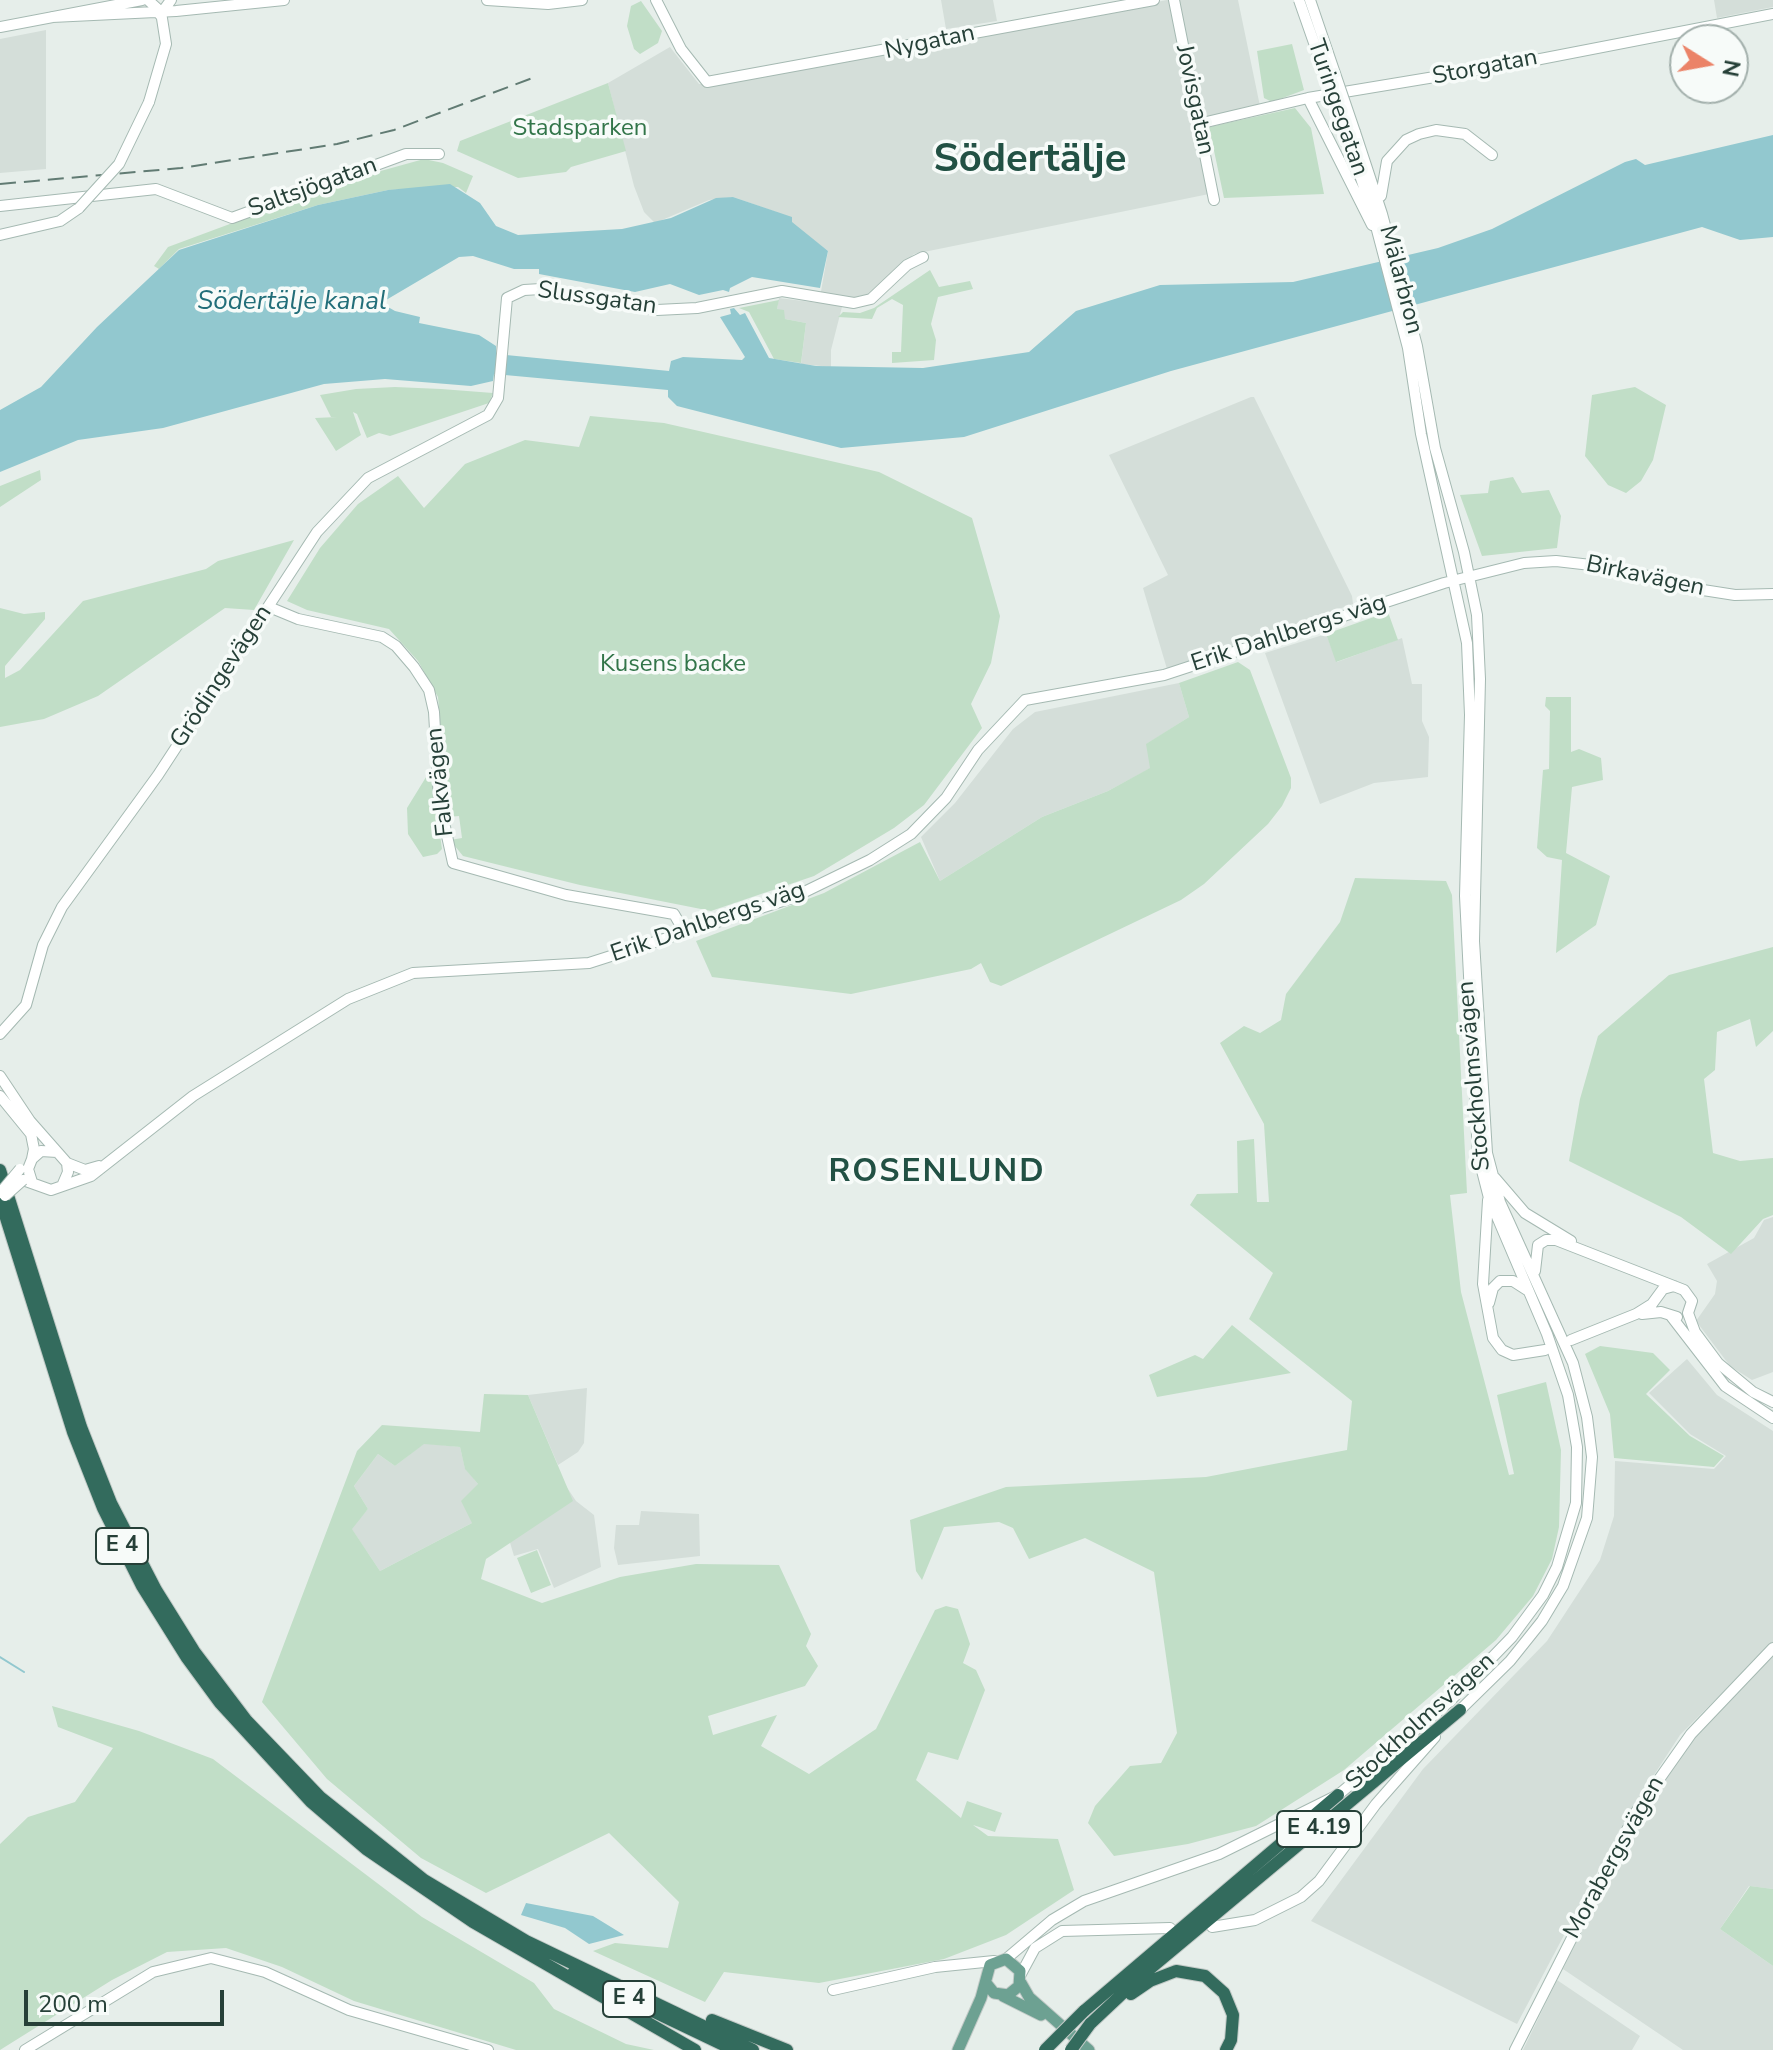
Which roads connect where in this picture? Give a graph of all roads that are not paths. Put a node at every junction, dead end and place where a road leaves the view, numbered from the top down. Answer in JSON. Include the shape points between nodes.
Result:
{"nodes":[{"id":1,"x":145,"y":0,"type":"edge"},
{"id":2,"x":171,"y":0,"type":"edge"},
{"id":3,"x":277,"y":0,"type":"edge"},
{"id":4,"x":487,"y":0,"type":"edge"},
{"id":5,"x":582,"y":0,"type":"edge"},
{"id":6,"x":648,"y":0,"type":"edge"},
{"id":7,"x":656,"y":0,"type":"edge"},
{"id":8,"x":1154,"y":0,"type":"edge"},
{"id":9,"x":1174,"y":0,"type":"edge"},
{"id":10,"x":1299,"y":0,"type":"edge"},
{"id":11,"x":1310,"y":0,"type":"edge"},
{"id":12,"x":176,"y":11,"type":"junction"},
{"id":13,"x":161,"y":12,"type":"junction"},
{"id":14,"x":1773,"y":14,"type":"edge"},
{"id":15,"x":52,"y":17,"type":"junction"},
{"id":16,"x":0,"y":27,"type":"edge"},
{"id":17,"x":166,"y":31,"type":"junction"},
{"id":18,"x":674,"y":35,"type":"junction"},
{"id":19,"x":158,"y":81,"type":"junction"},
{"id":20,"x":1308,"y":98,"type":"junction"},
{"id":21,"x":1198,"y":124,"type":"junction"},
{"id":22,"x":1351,"y":134,"type":"junction"},
{"id":23,"x":439,"y":154,"type":"dead end"},
{"id":24,"x":1492,"y":155,"type":"dead end"},
{"id":25,"x":1214,"y":200,"type":"dead end"},
{"id":26,"x":0,"y":206,"type":"edge"},
{"id":27,"x":1375,"y":216,"type":"junction"},
{"id":28,"x":0,"y":235,"type":"edge"},
{"id":29,"x":923,"y":257,"type":"dead end"},
{"id":30,"x":1413,"y":347,"type":"junction"},
{"id":31,"x":501,"y":351,"type":"joint"},
{"id":32,"x":1470,"y":576,"type":"junction"},
{"id":33,"x":1454,"y":581,"type":"junction"},
{"id":34,"x":1773,"y":594,"type":"edge"},
{"id":35,"x":269,"y":607,"type":"junction"},
{"id":36,"x":685,"y":933,"type":"junction"},
{"id":37,"x":0,"y":1034,"type":"edge"},
{"id":38,"x":0,"y":1076,"type":"edge"},
{"id":39,"x":0,"y":1096,"type":"edge"},
{"id":40,"x":57,"y":1152,"type":"junction"},
{"id":41,"x":114,"y":1157,"type":"junction"},
{"id":42,"x":67,"y":1163,"type":"junction"},
{"id":43,"x":0,"y":1170,"type":"edge"},
{"id":44,"x":27,"y":1170,"type":"junction"},
{"id":45,"x":1490,"y":1170,"type":"junction"},
{"id":46,"x":62,"y":1186,"type":"junction"},
{"id":47,"x":0,"y":1197,"type":"edge"},
{"id":48,"x":1489,"y":1198,"type":"junction"},
{"id":49,"x":1593,"y":1254,"type":"junction"},
{"id":50,"x":1639,"y":1272,"type":"junction"},
{"id":51,"x":1536,"y":1277,"type":"junction"},
{"id":52,"x":1674,"y":1286,"type":"junction"},
{"id":53,"x":1529,"y":1293,"type":"junction"},
{"id":54,"x":1657,"y":1297,"type":"junction"},
{"id":55,"x":1688,"y":1313,"type":"junction"},
{"id":56,"x":1636,"y":1314,"type":"junction"},
{"id":57,"x":1666,"y":1314,"type":"junction"},
{"id":58,"x":1488,"y":1317,"type":"junction"},
{"id":59,"x":1571,"y":1340,"type":"dead end"},
{"id":60,"x":1545,"y":1350,"type":"dead end"},
{"id":61,"x":1773,"y":1402,"type":"edge"},
{"id":62,"x":1773,"y":1418,"type":"edge"},
{"id":63,"x":1773,"y":1648,"type":"edge"},
{"id":64,"x":1460,"y":1710,"type":"junction"},
{"id":65,"x":1338,"y":1795,"type":"junction"},
{"id":66,"x":1212,"y":1927,"type":"dead end"},
{"id":67,"x":1170,"y":1928,"type":"dead end"},
{"id":68,"x":523,"y":1950,"type":"junction"},
{"id":69,"x":1000,"y":1960,"type":"junction"},
{"id":70,"x":964,"y":1965,"type":"junction"},
{"id":71,"x":985,"y":1979,"type":"junction"},
{"id":72,"x":1021,"y":1979,"type":"junction"},
{"id":73,"x":615,"y":1983,"type":"junction"},
{"id":74,"x":833,"y":1990,"type":"dead end"},
{"id":75,"x":1000,"y":1996,"type":"junction"},
{"id":76,"x":1091,"y":2026,"type":"junction"},
{"id":77,"x":25,"y":2050,"type":"edge"},
{"id":78,"x":488,"y":2050,"type":"edge"},
{"id":79,"x":695,"y":2050,"type":"edge"},
{"id":80,"x":734,"y":2050,"type":"edge"},
{"id":81,"x":753,"y":2050,"type":"edge"},
{"id":82,"x":787,"y":2050,"type":"edge"},
{"id":83,"x":958,"y":2050,"type":"edge"},
{"id":84,"x":964,"y":2050,"type":"edge"},
{"id":85,"x":1045,"y":2050,"type":"edge"},
{"id":86,"x":1072,"y":2050,"type":"edge"},
{"id":87,"x":1080,"y":2050,"type":"edge"},
{"id":88,"x":1089,"y":2050,"type":"edge"},
{"id":89,"x":1226,"y":2050,"type":"edge"},
{"id":90,"x":1515,"y":2050,"type":"edge"}],
"edges":[{"from":1,"to":13,"type":"street"},
{"from":1,"to":15,"type":"street"},
{"from":2,"to":13,"type":"street"},
{"from":3,"to":12,"type":"street"},
{"from":4,"to":5,"type":"street"},
{"from":6,"to":18,"type":"street"},
{"from":7,"to":18,"type":"street"},
{"from":8,"to":18,"type":"street","name":"Nygatan","via":[[707,82]]},
{"from":9,"to":21,"type":"street","name":"Jovisgatan"},
{"from":10,"to":22,"type":"street","name":"Turingegatan","number":"E 4.19","bridge":true},
{"from":11,"to":22,"type":"street","name":"Turingegatan","number":"E 4.19","bridge":true},
{"from":12,"to":13,"type":"street"},
{"from":12,"to":17,"type":"street"},
{"from":13,"to":15,"type":"street"},
{"from":13,"to":17,"type":"street"},
{"from":13,"to":19,"type":"street"},
{"from":14,"to":20,"type":"street","name":"Storgatan"},
{"from":15,"to":16,"type":"street"},
{"from":17,"to":19,"type":"street"},
{"from":19,"to":28,"type":"street","bridge":true,"via":[[119,164],[79,208],[60,221]]},
{"from":20,"to":21,"type":"street","name":"Storgatan"},
{"from":20,"to":27,"type":"street"},
{"from":21,"to":25,"type":"street","name":"Jovisgatan"},
{"from":22,"to":27,"type":"street","name":"Turingegatan","number":"E 4.19"},
{"from":23,"to":26,"type":"street","name":"Saltsjögatan","via":[[406,154],[232,218],[156,189]]},
{"from":24,"to":27,"type":"street","via":[[1480,142],[1452,131],[1436,130],[1406,140],[1382,173]]},
{"from":27,"to":30,"type":"street","name":"Mälarbron","number":"E 4.19"},
{"from":27,"to":30,"type":"street","name":"Mälarbron","number":"E 4.19"},
{"from":29,"to":31,"type":"street","name":"Slussgatan","via":[[871,299],[836,302],[782,291],[697,308],[657,310],[532,288],[507,298]]},
{"from":30,"to":32,"type":"street","name":"Stockholmsvägen","number":"E 4.19"},
{"from":30,"to":33,"type":"street","name":"Stockholmsvägen","number":"E 4.19","via":[[1421,434]]},
{"from":31,"to":35,"type":"street","name":"Grödingevägen","via":[[498,398],[481,421],[368,478],[334,510]]},
{"from":32,"to":33,"type":"street","name":"Birkavägen"},
{"from":32,"to":34,"type":"street","name":"Birkavägen","via":[[1556,561],[1617,568],[1735,595]]},
{"from":32,"to":45,"type":"street","name":"Stockholmsvägen","number":"E 4.19","via":[[1480,650],[1475,967]]},
{"from":33,"to":36,"type":"street","name":"Erik Dahlbergs väg","via":[[1164,675],[1025,700],[911,834],[792,898]]},
{"from":33,"to":48,"type":"street","name":"Stockholmsvägen","number":"E 4.19","via":[[1470,690],[1465,896],[1470,1040],[1476,1139]]},
{"from":35,"to":36,"type":"street","name":"Falkvägen","via":[[298,619],[382,637],[414,667],[429,690],[434,712],[439,800],[453,863],[566,895],[674,914]]},
{"from":35,"to":37,"type":"street","name":"Grödingevägen","via":[[158,775],[62,907],[43,945],[26,1005]]},
{"from":36,"to":41,"type":"street","name":"Erik Dahlbergs väg","via":[[589,963],[413,973],[348,999],[193,1096]]},
{"from":38,"to":40,"type":"street"},
{"from":39,"to":44,"type":"street","via":[[31,1134],[34,1149]]},
{"from":40,"to":42,"type":"street"},
{"from":40,"to":44,"type":"street","via":[[41,1151]]},
{"from":41,"to":42,"type":"street","name":"Erik Dahlbergs väg","via":[[91,1169]]},
{"from":41,"to":46,"type":"street","name":"Erik Dahlbergs väg","via":[[100,1172]]},
{"from":42,"to":46,"type":"street"},
{"from":43,"to":73,"type":"highway","number":"E 4","via":[[81,1427],[111,1503],[156,1590],[228,1697],[320,1797],[424,1880],[476,1914]]},
{"from":44,"to":46,"type":"street","via":[[46,1191]]},
{"from":44,"to":47,"type":"street","bridge":true},
{"from":45,"to":49,"type":"street","via":[[1525,1213]]},
{"from":45,"to":51,"type":"street","name":"Stockholmsvägen","number":"E 4.19"},
{"from":47,"to":68,"type":"highway","number":"E 4","via":[[73,1432],[103,1508],[142,1586],[187,1658],[265,1755],[348,1834],[419,1888]]},
{"from":48,"to":53,"type":"street","name":"Stockholmsvägen","number":"E 4.19"},
{"from":48,"to":58,"type":"street","via":[[1483,1284]]},
{"from":49,"to":50,"type":"street"},
{"from":49,"to":51,"type":"street","via":[[1546,1240],[1535,1249]]},
{"from":50,"to":52,"type":"street"},
{"from":50,"to":54,"type":"street","via":[[1651,1281]]},
{"from":51,"to":64,"type":"street","name":"Stockholmsvägen","number":"E 4.19","via":[[1583,1399],[1591,1447],[1590,1499],[1577,1552],[1554,1603],[1510,1661]]},
{"from":52,"to":54,"type":"street"},
{"from":52,"to":55,"type":"street","via":[[1689,1295]]},
{"from":53,"to":58,"type":"street","via":[[1513,1281],[1500,1281],[1490,1294]]},
{"from":53,"to":65,"type":"street","name":"Stockholmsvägen","number":"E 4.19","via":[[1557,1359],[1575,1428],[1576,1503],[1563,1552],[1543,1595],[1495,1657]]},
{"from":54,"to":56,"type":"street"},
{"from":54,"to":57,"type":"street"},
{"from":55,"to":57,"type":"street"},
{"from":55,"to":61,"type":"street","via":[[1718,1363]]},
{"from":56,"to":57,"type":"street"},
{"from":56,"to":59,"type":"street"},
{"from":57,"to":62,"type":"street","via":[[1725,1386]]},
{"from":58,"to":60,"type":"street","via":[[1502,1350],[1519,1356]]},
{"from":63,"to":90,"type":"street","name":"Morabergsvägen","via":[[1709,1713],[1648,1794]]},
{"from":64,"to":66,"type":"street","name":"Stockholmsvägen","via":[[1390,1786],[1327,1872],[1301,1897],[1255,1920]]},
{"from":64,"to":76,"type":"highway","number":"E 4.19","via":[[1139,1978]]},
{"from":65,"to":69,"type":"street","name":"Stockholmsvägen","via":[[1219,1854],[1084,1901]]},
{"from":65,"to":85,"type":"highway","number":"E 4.19","bridge":true},
{"from":67,"to":72,"type":"street","via":[[1062,1931],[1035,1948]]},
{"from":68,"to":79,"type":"highway"},
{"from":68,"to":80,"type":"highway","number":"E 4"},
{"from":69,"to":70,"type":"street"},
{"from":69,"to":71,"type":"main road"},
{"from":69,"to":72,"type":"main road","via":[[1017,1965]]},
{"from":70,"to":71,"type":"street"},
{"from":70,"to":74,"type":"street"},
{"from":71,"to":75,"type":"main road"},
{"from":71,"to":83,"type":"main road"},
{"from":72,"to":75,"type":"main road","via":[[1013,1993]]},
{"from":72,"to":88,"type":"main road","via":[[1029,1997]]},
{"from":73,"to":81,"type":"highway","number":"E 4"},
{"from":73,"to":82,"type":"highway"},
{"from":75,"to":84,"type":"main road","via":[[984,2007]]},
{"from":75,"to":87,"type":"main road","via":[[1039,2014]]},
{"from":76,"to":86,"type":"highway","number":"E 4.19","bridge":true},
{"from":76,"to":89,"type":"highway","via":[[1150,1981],[1185,1970],[1205,1976],[1224,1993],[1234,2029]]},
{"from":77,"to":78,"type":"street","via":[[153,1972],[211,1958],[265,1972],[349,2010]]}]}
